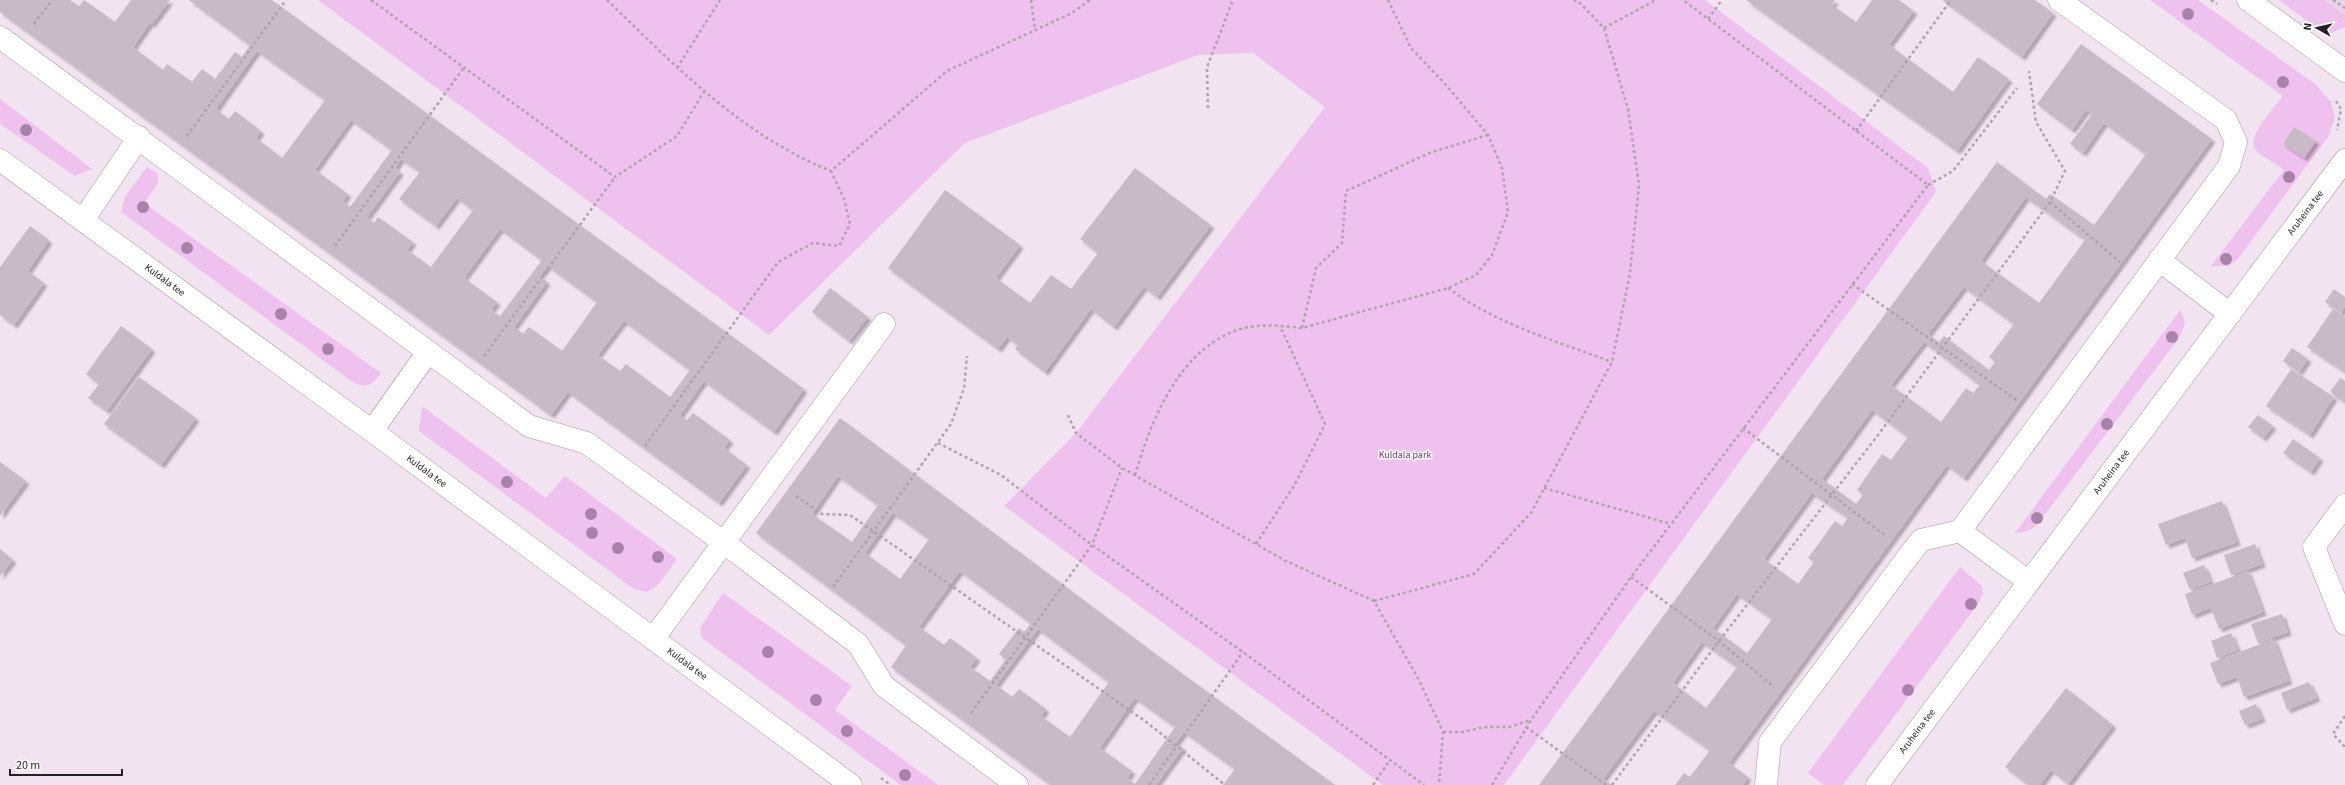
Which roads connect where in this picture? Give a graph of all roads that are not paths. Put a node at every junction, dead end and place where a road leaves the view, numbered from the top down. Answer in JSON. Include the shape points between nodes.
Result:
{"nodes":[{"id":1,"x":2059,"y":0,"type":"edge"},
{"id":2,"x":2248,"y":0,"type":"edge"},
{"id":3,"x":0,"y":37,"type":"edge"},
{"id":4,"x":2345,"y":71,"type":"edge"},
{"id":5,"x":139,"y":137,"type":"junction"},
{"id":6,"x":0,"y":160,"type":"edge"},
{"id":7,"x":2345,"y":160,"type":"edge"},
{"id":8,"x":82,"y":220,"type":"junction"},
{"id":9,"x":2159,"y":260,"type":"junction"},
{"id":10,"x":2230,"y":314,"type":"junction"},
{"id":11,"x":884,"y":324,"type":"dead end"},
{"id":12,"x":428,"y":352,"type":"junction"},
{"id":13,"x":372,"y":431,"type":"junction"},
{"id":14,"x":2345,"y":505,"type":"edge"},
{"id":15,"x":1960,"y":531,"type":"junction"},
{"id":16,"x":723,"y":542,"type":"junction"},
{"id":17,"x":2029,"y":582,"type":"junction"},
{"id":18,"x":2345,"y":624,"type":"edge"},
{"id":19,"x":653,"y":639,"type":"junction"},
{"id":20,"x":851,"y":785,"type":"edge"},
{"id":21,"x":1017,"y":785,"type":"edge"},
{"id":22,"x":1766,"y":785,"type":"edge"},
{"id":23,"x":1878,"y":785,"type":"edge"}],
"edges":[{"from":1,"to":9,"type":"street","via":[[2226,120],[2236,142],[2229,166]]},
{"from":2,"to":4,"type":"street"},
{"from":3,"to":5,"type":"street"},
{"from":5,"to":8,"type":"street"},
{"from":5,"to":12,"type":"street"},
{"from":6,"to":8,"type":"street","name":"Kuldala tee"},
{"from":7,"to":10,"type":"street","name":"Aruheina tee"},
{"from":8,"to":13,"type":"street","name":"Kuldala tee"},
{"from":9,"to":10,"type":"street"},
{"from":9,"to":15,"type":"street"},
{"from":10,"to":17,"type":"street","name":"Aruheina tee"},
{"from":11,"to":16,"type":"street"},
{"from":12,"to":13,"type":"street"},
{"from":12,"to":16,"type":"street","via":[[529,426],[587,443]]},
{"from":13,"to":19,"type":"street","name":"Kuldala tee"},
{"from":14,"to":18,"type":"street","via":[[2314,547]]},
{"from":15,"to":17,"type":"street"},
{"from":15,"to":22,"type":"street","via":[[1921,540],[1910,554],[1770,742]]},
{"from":16,"to":19,"type":"street"},
{"from":16,"to":21,"type":"street","via":[[858,644],[884,686]]},
{"from":17,"to":23,"type":"street","name":"Aruheina tee"},
{"from":19,"to":20,"type":"street","name":"Kuldala tee"}]}
